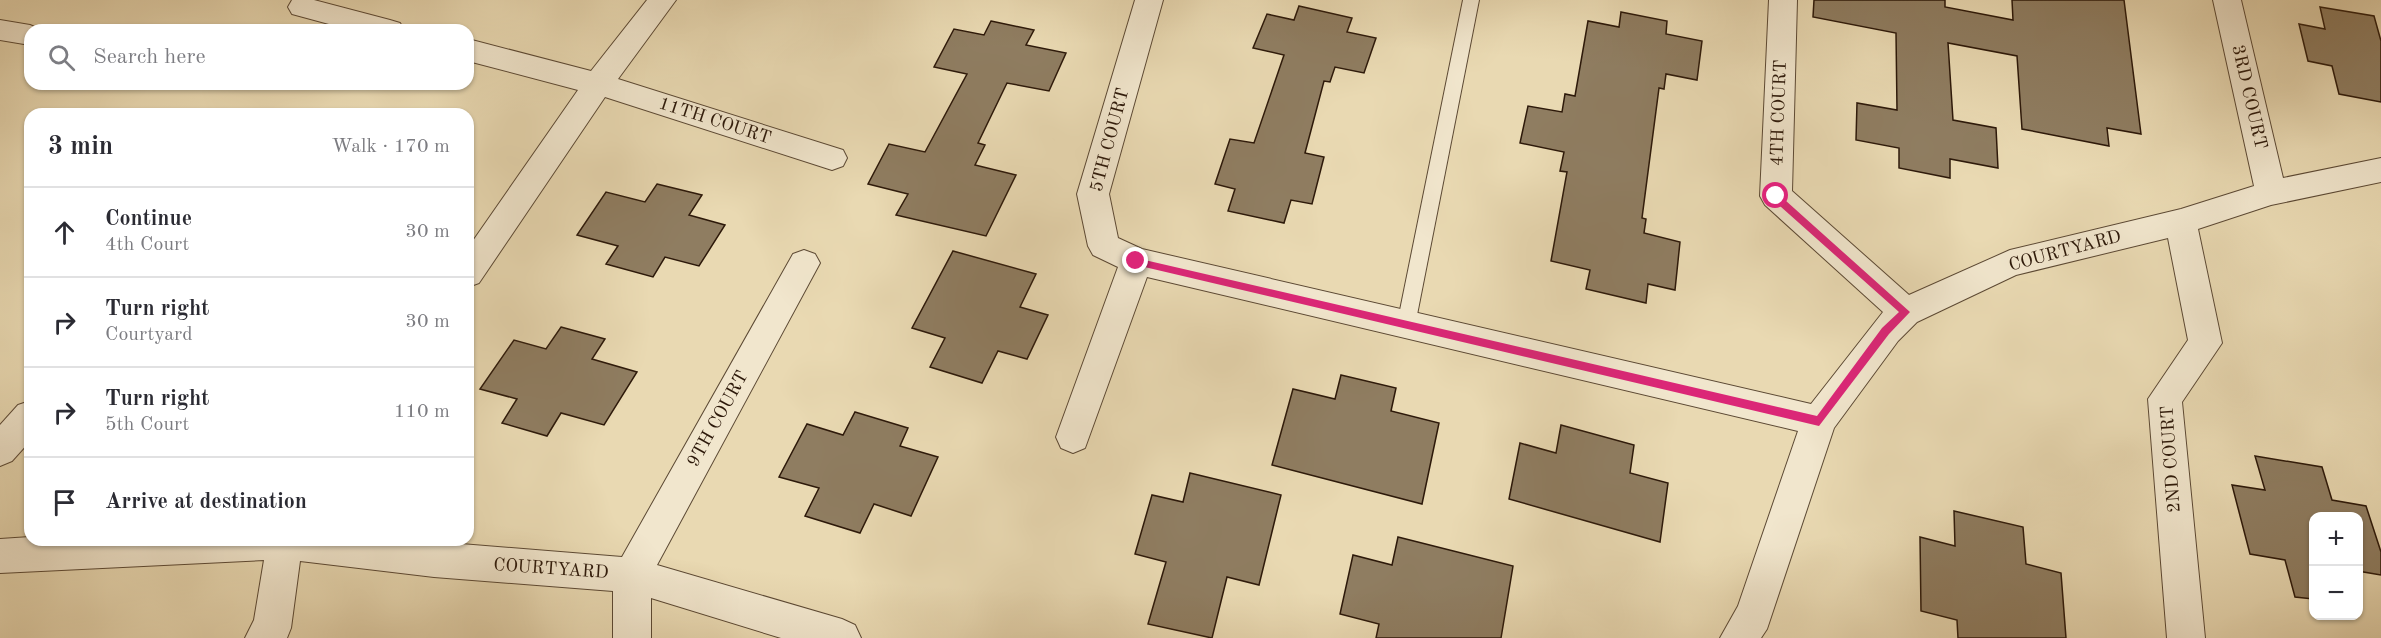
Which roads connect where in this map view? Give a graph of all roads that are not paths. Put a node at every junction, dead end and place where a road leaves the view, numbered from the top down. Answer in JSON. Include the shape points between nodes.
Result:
{"nodes":[{"id":1,"x":662,"y":0,"type":"edge"},
{"id":2,"x":1149,"y":0,"type":"edge"},
{"id":3,"x":1471,"y":0,"type":"edge"},
{"id":4,"x":1783,"y":0,"type":"edge"},
{"id":5,"x":2226,"y":0,"type":"edge"},
{"id":6,"x":302,"y":7,"type":"dead end"},
{"id":7,"x":367,"y":24,"type":"edge"},
{"id":8,"x":0,"y":30,"type":"edge"},
{"id":9,"x":24,"y":34,"type":"edge"},
{"id":10,"x":474,"y":52,"type":"edge"},
{"id":11,"x":598,"y":84,"type":"junction"},
{"id":12,"x":832,"y":158,"type":"dead end"},
{"id":13,"x":2381,"y":170,"type":"edge"},
{"id":14,"x":2271,"y":193,"type":"junction"},
{"id":15,"x":2181,"y":222,"type":"junction"},
{"id":16,"x":1136,"y":261,"type":"junction"},
{"id":17,"x":804,"y":263,"type":"dead end"},
{"id":18,"x":474,"y":265,"type":"edge"},
{"id":19,"x":1905,"y":312,"type":"junction"},
{"id":20,"x":1406,"y":325,"type":"junction"},
{"id":21,"x":1819,"y":421,"type":"junction"},
{"id":22,"x":24,"y":423,"type":"edge"},
{"id":23,"x":1073,"y":437,"type":"dead end"},
{"id":24,"x":0,"y":450,"type":"edge"},
{"id":25,"x":189,"y":546,"type":"edge"},
{"id":26,"x":283,"y":546,"type":"edge"},
{"id":27,"x":323,"y":546,"type":"edge"},
{"id":28,"x":0,"y":556,"type":"edge"},
{"id":29,"x":632,"y":575,"type":"junction"},
{"id":30,"x":264,"y":638,"type":"edge"},
{"id":31,"x":632,"y":638,"type":"edge"},
{"id":32,"x":842,"y":638,"type":"edge"},
{"id":33,"x":1739,"y":638,"type":"edge"},
{"id":34,"x":2186,"y":638,"type":"edge"}],
"edges":[{"from":1,"to":11,"type":"street"},
{"from":2,"to":16,"type":"street","name":"5TH COURT","via":[[1093,194],[1104,246]]},
{"from":3,"to":20,"type":"lane"},
{"from":4,"to":19,"type":"street","name":"4TH COURT","via":[[1776,196]]},
{"from":5,"to":14,"type":"street","name":"3RD COURT"},
{"from":6,"to":7,"type":"street"},
{"from":8,"to":9,"type":"street"},
{"from":10,"to":11,"type":"street","name":"11TH COURT"},
{"from":11,"to":12,"type":"street","name":"11TH COURT"},
{"from":11,"to":18,"type":"street"},
{"from":13,"to":14,"type":"street","name":"COURTYARD"},
{"from":14,"to":15,"type":"street","name":"COURTYARD"},
{"from":15,"to":19,"type":"street","name":"COURTYARD","via":[[2010,263]]},
{"from":15,"to":34,"type":"street","name":"2ND COURT","via":[[2205,343],[2165,399]]},
{"from":16,"to":20,"type":"street","name":"5TH COURT"},
{"from":16,"to":23,"type":"street"},
{"from":17,"to":29,"type":"street","name":"9TH COURT"},
{"from":19,"to":21,"type":"street","name":"COURTYARD","via":[[1886,331]]},
{"from":20,"to":21,"type":"street","name":"5TH COURT"},
{"from":21,"to":33,"type":"street","name":"COURTYARD","via":[[1754,616]]},
{"from":22,"to":24,"type":"street"},
{"from":25,"to":28,"type":"street","name":"COURTYARD"},
{"from":26,"to":30,"type":"street","via":[[272,628]]},
{"from":27,"to":29,"type":"street","name":"COURTYARD","via":[[434,560]]},
{"from":29,"to":31,"type":"street"},
{"from":29,"to":32,"type":"street","name":"COURTYARD"}]}
